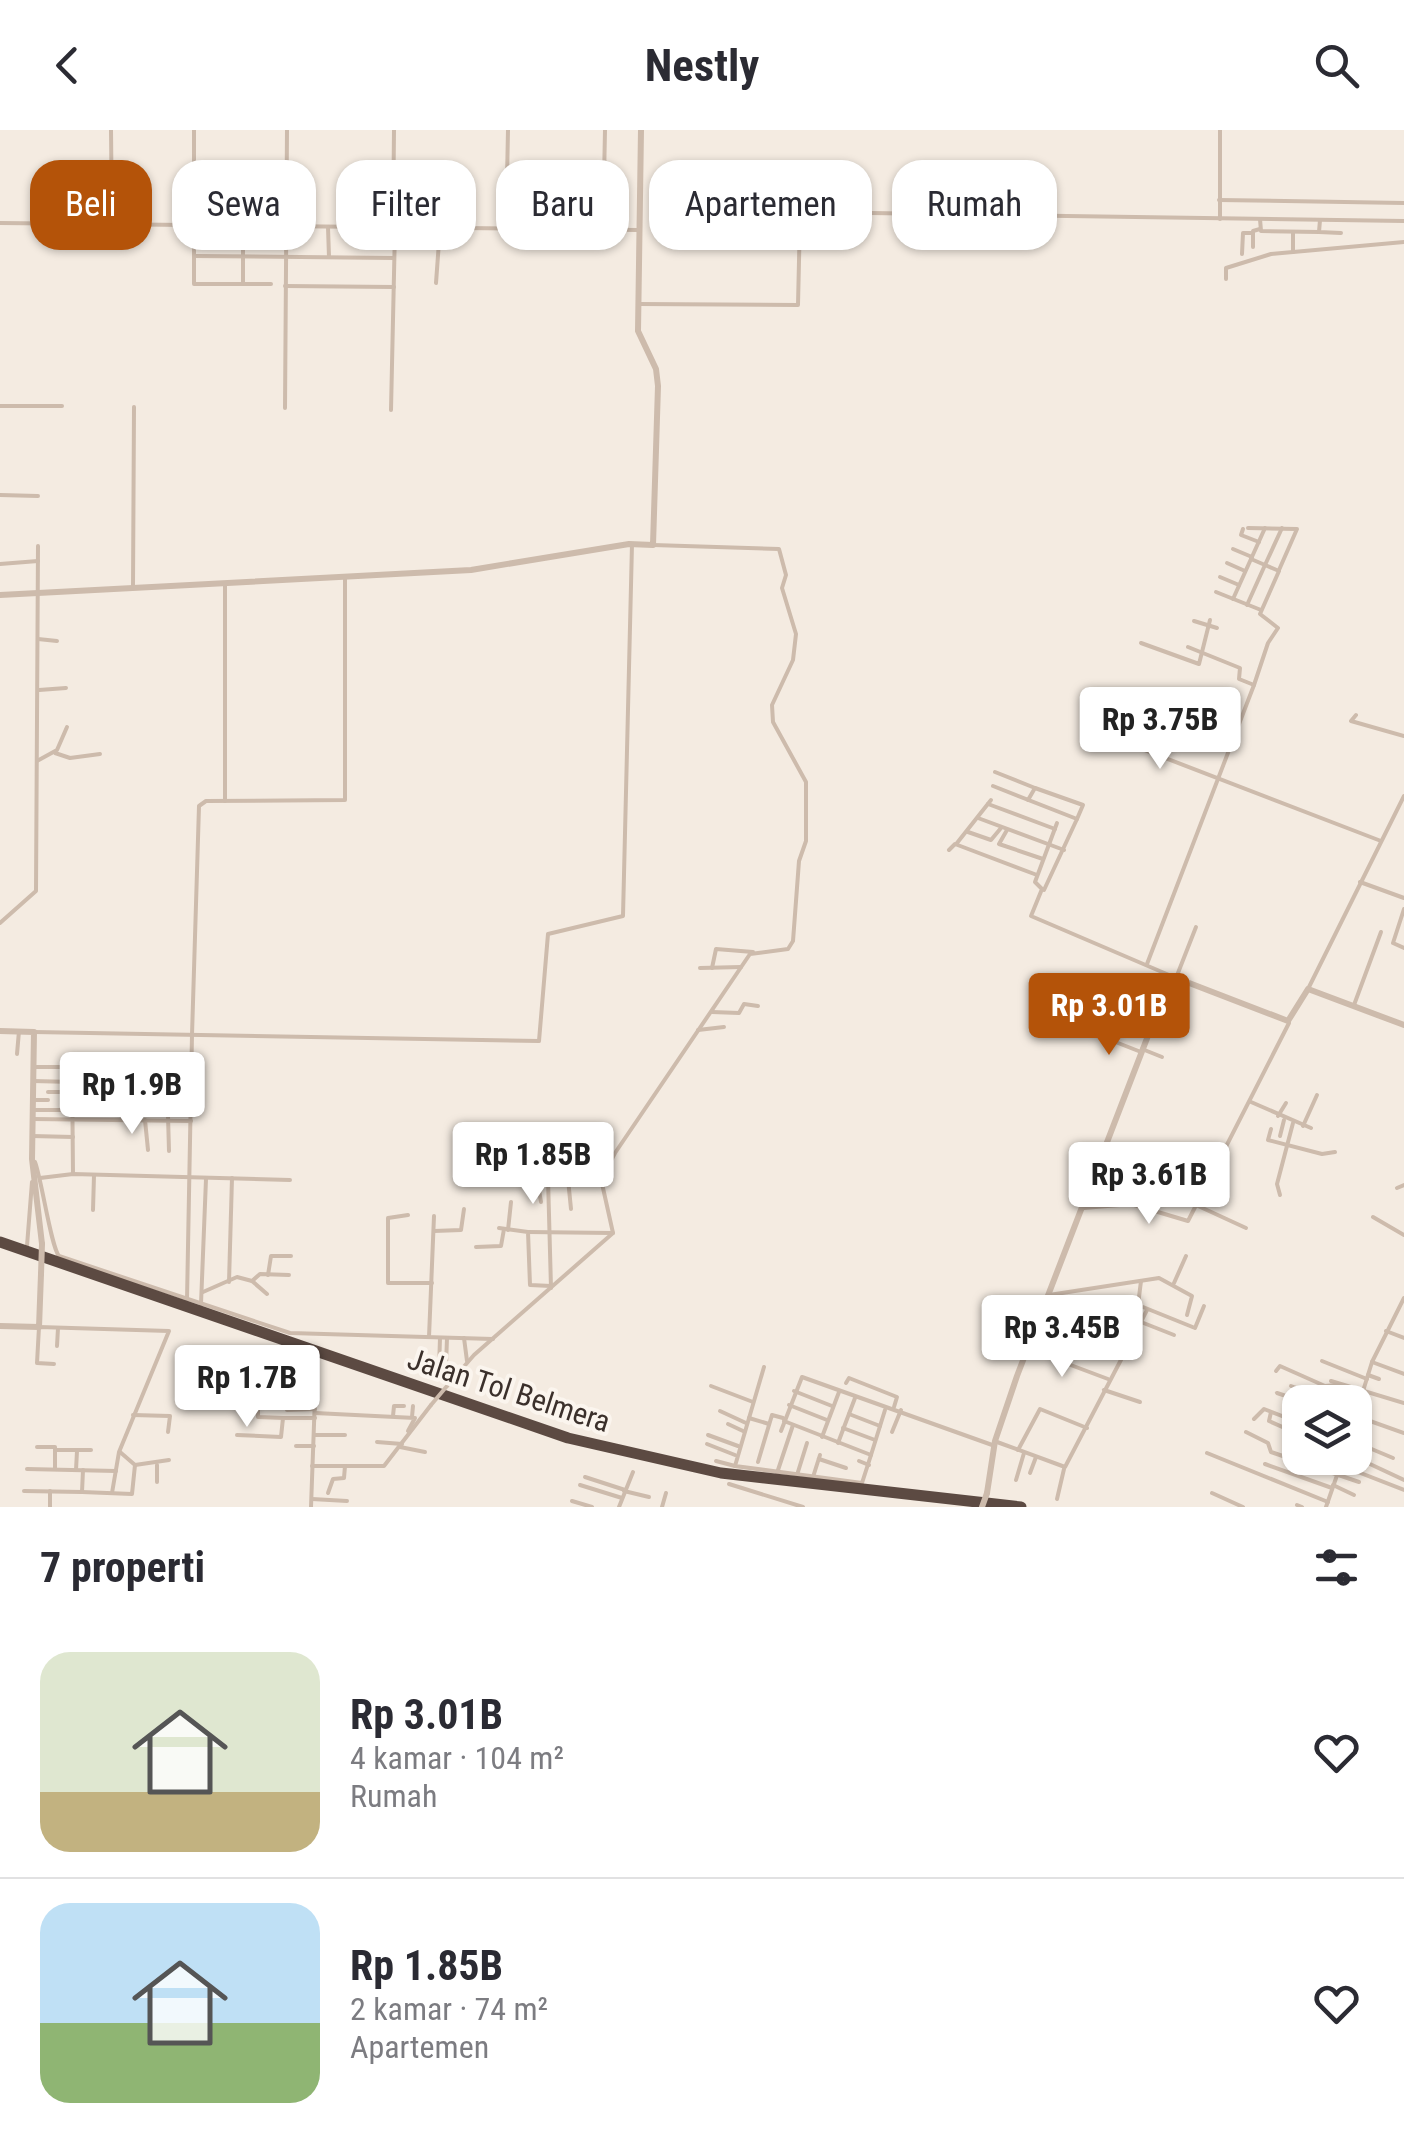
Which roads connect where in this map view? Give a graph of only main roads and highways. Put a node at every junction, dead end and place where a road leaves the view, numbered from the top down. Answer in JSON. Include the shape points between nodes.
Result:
{"nodes":[{"id":1,"x":0,"y":1242,"type":"edge"},
{"id":2,"x":530,"y":1429,"type":"junction"},
{"id":3,"x":980,"y":1507,"type":"edge"},
{"id":4,"x":1021,"y":1507,"type":"edge"}],
"edges":[{"from":1,"to":2,"type":"highway","name":"Jalan Tol Belmera"},
{"from":2,"to":3,"type":"highway","name":"Jalan Tol Belmera","via":[[720,1477]]},
{"from":2,"to":4,"type":"highway","name":"Jalan Tol Belmera","via":[[721,1473]]}]}
